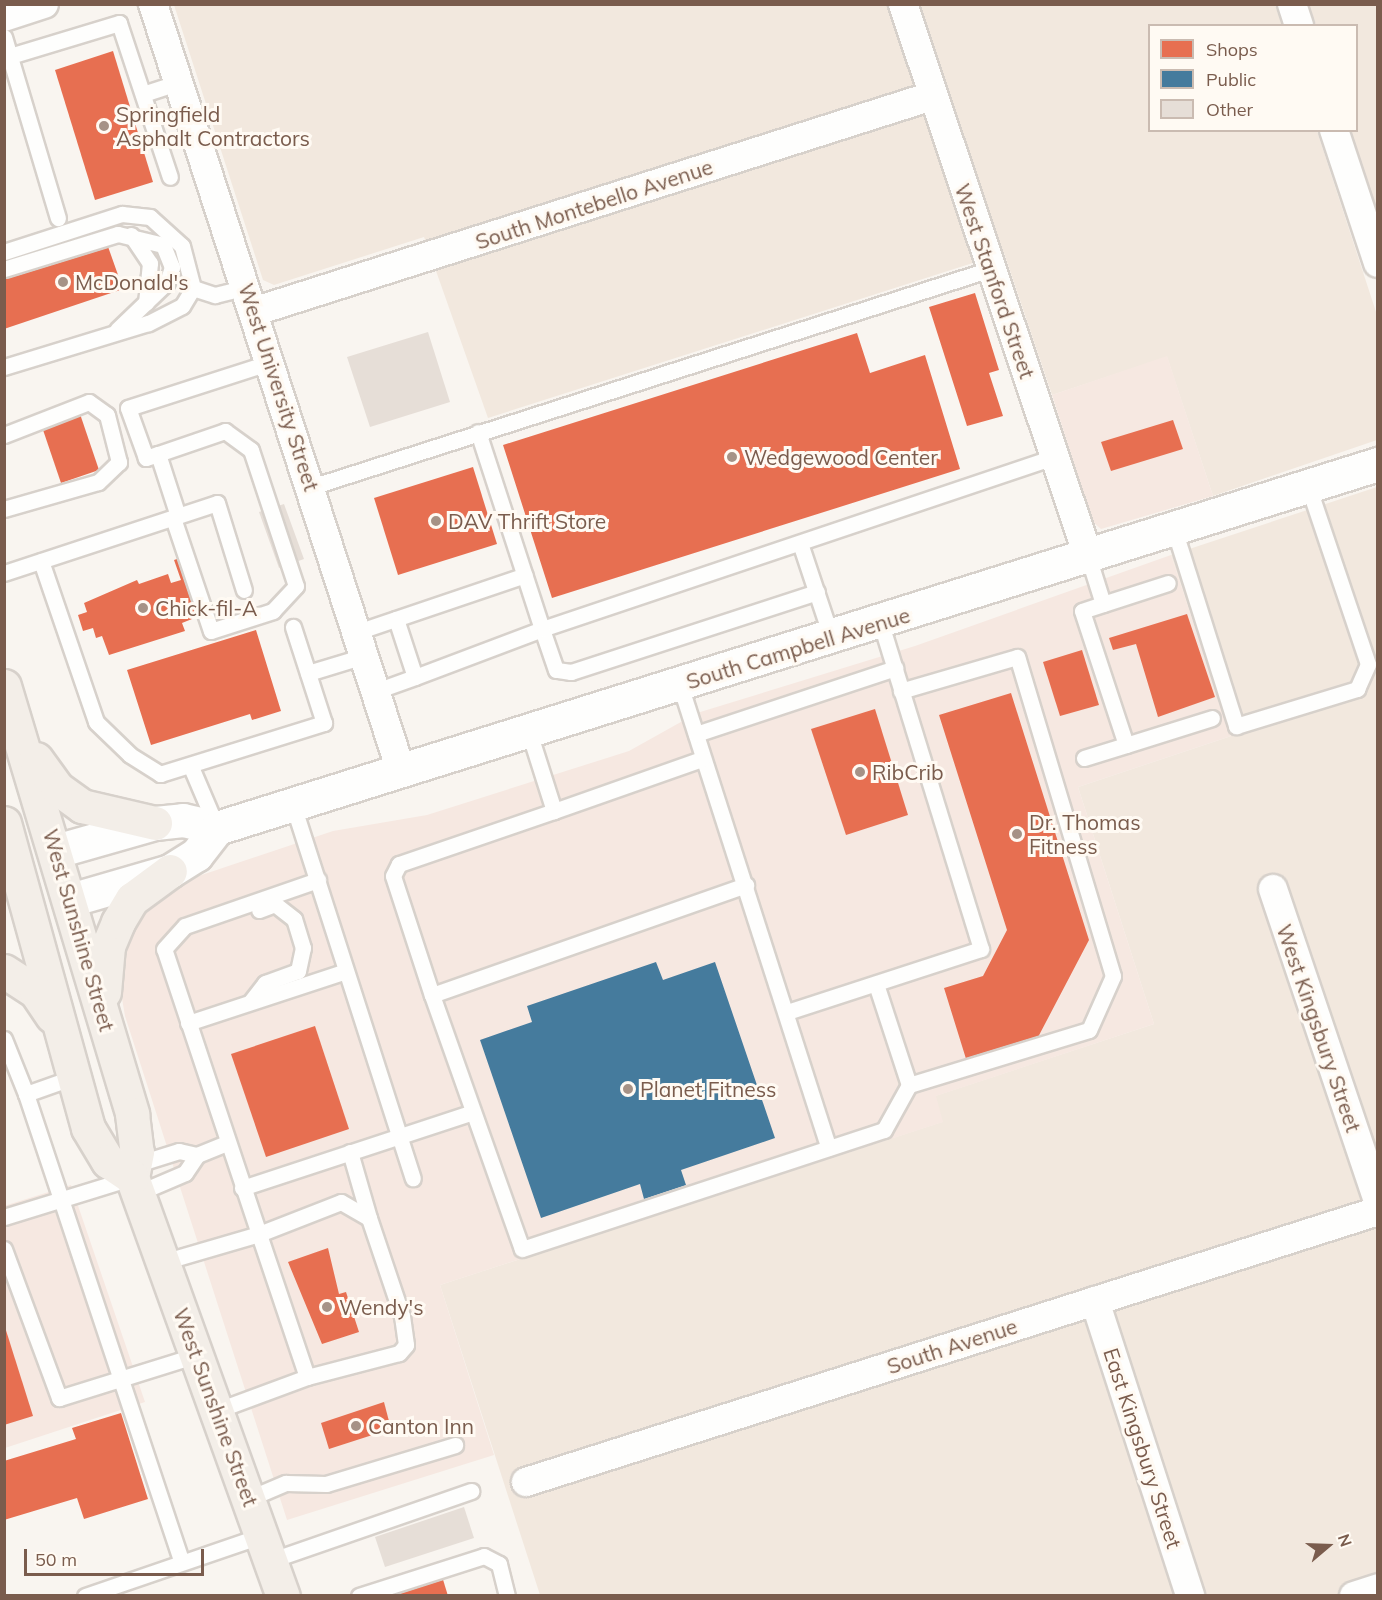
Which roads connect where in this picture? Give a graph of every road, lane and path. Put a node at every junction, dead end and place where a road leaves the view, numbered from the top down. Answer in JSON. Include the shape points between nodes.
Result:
{"nodes":[{"id":1,"x":44,"y":4,"type":"edge"},
{"id":2,"x":153,"y":4,"type":"edge"},
{"id":3,"x":903,"y":4,"type":"edge"},
{"id":4,"x":1292,"y":4,"type":"edge"},
{"id":5,"x":4,"y":17,"type":"edge"},
{"id":6,"x":1298,"y":24,"type":"edge"},
{"id":7,"x":4,"y":37,"type":"edge"},
{"id":8,"x":10,"y":56,"type":"junction"},
{"id":9,"x":179,"y":82,"type":"junction"},
{"id":10,"x":143,"y":94,"type":"junction"},
{"id":11,"x":932,"y":96,"type":"junction"},
{"id":12,"x":1335,"y":132,"type":"edge"},
{"id":13,"x":170,"y":177,"type":"dead end"},
{"id":14,"x":58,"y":218,"type":"dead end"},
{"id":15,"x":131,"y":236,"type":"junction"},
{"id":16,"x":4,"y":252,"type":"edge"},
{"id":17,"x":1377,"y":263,"type":"edge"},
{"id":18,"x":4,"y":269,"type":"edge"},
{"id":19,"x":991,"y":269,"type":"junction"},
{"id":20,"x":193,"y":288,"type":"junction"},
{"id":21,"x":251,"y":299,"type":"junction"},
{"id":22,"x":146,"y":303,"type":"junction"},
{"id":23,"x":115,"y":332,"type":"junction"},
{"id":24,"x":271,"y":362,"type":"junction"},
{"id":25,"x":4,"y":367,"type":"edge"},
{"id":26,"x":136,"y":429,"type":"junction"},
{"id":27,"x":478,"y":432,"type":"junction"},
{"id":28,"x":4,"y":435,"type":"edge"},
{"id":29,"x":113,"y":436,"type":"junction"},
{"id":30,"x":158,"y":454,"type":"junction"},
{"id":31,"x":1054,"y":457,"type":"junction"},
{"id":32,"x":1377,"y":464,"type":"edge"},
{"id":33,"x":1308,"y":486,"type":"junction"},
{"id":34,"x":311,"y":487,"type":"junction"},
{"id":35,"x":4,"y":509,"type":"edge"},
{"id":36,"x":176,"y":517,"type":"junction"},
{"id":37,"x":1174,"y":529,"type":"junction"},
{"id":38,"x":800,"y":543,"type":"junction"},
{"id":39,"x":1088,"y":556,"type":"junction"},
{"id":40,"x":41,"y":561,"type":"junction"},
{"id":41,"x":4,"y":573,"type":"edge"},
{"id":42,"x":525,"y":575,"type":"junction"},
{"id":43,"x":1168,"y":583,"type":"dead end"},
{"id":44,"x":244,"y":590,"type":"dead end"},
{"id":45,"x":817,"y":592,"type":"junction"},
{"id":46,"x":1103,"y":604,"type":"junction"},
{"id":47,"x":396,"y":619,"type":"junction"},
{"id":48,"x":881,"y":622,"type":"junction"},
{"id":49,"x":293,"y":627,"type":"dead end"},
{"id":50,"x":542,"y":629,"type":"junction"},
{"id":51,"x":832,"y":639,"type":"junction"},
{"id":52,"x":361,"y":644,"type":"junction"},
{"id":53,"x":895,"y":668,"type":"junction"},
{"id":54,"x":308,"y":673,"type":"junction"},
{"id":55,"x":415,"y":677,"type":"junction"},
{"id":56,"x":680,"y":685,"type":"junction"},
{"id":57,"x":4,"y":686,"type":"edge"},
{"id":58,"x":376,"y":690,"type":"junction"},
{"id":59,"x":901,"y":691,"type":"junction"},
{"id":60,"x":1212,"y":718,"type":"dead end"},
{"id":61,"x":529,"y":732,"type":"junction"},
{"id":62,"x":696,"y":734,"type":"junction"},
{"id":63,"x":24,"y":741,"type":"junction"},
{"id":64,"x":1126,"y":745,"type":"junction"},
{"id":65,"x":1084,"y":758,"type":"dead end"},
{"id":66,"x":702,"y":759,"type":"junction"},
{"id":67,"x":191,"y":767,"type":"junction"},
{"id":68,"x":401,"y":771,"type":"junction"},
{"id":69,"x":293,"y":805,"type":"junction"},
{"id":70,"x":554,"y":811,"type":"junction"},
{"id":71,"x":4,"y":823,"type":"edge"},
{"id":72,"x":155,"y":823,"type":"junction"},
{"id":73,"x":218,"y":828,"type":"junction"},
{"id":74,"x":56,"y":851,"type":"junction"},
{"id":75,"x":10,"y":866,"type":"edge"},
{"id":76,"x":170,"y":871,"type":"junction"},
{"id":77,"x":318,"y":880,"type":"junction"},
{"id":78,"x":746,"y":885,"type":"junction"},
{"id":79,"x":1273,"y":889,"type":"dead end"},
{"id":80,"x":70,"y":900,"type":"junction"},
{"id":81,"x":16,"y":916,"type":"edge"},
{"id":82,"x":210,"y":917,"type":"junction"},
{"id":83,"x":4,"y":971,"type":"edge"},
{"id":84,"x":346,"y":971,"type":"junction"},
{"id":85,"x":876,"y":984,"type":"junction"},
{"id":86,"x":432,"y":995,"type":"junction"},
{"id":87,"x":251,"y":1001,"type":"junction"},
{"id":88,"x":787,"y":1012,"type":"junction"},
{"id":89,"x":104,"y":1017,"type":"junction"},
{"id":90,"x":188,"y":1023,"type":"junction"},
{"id":91,"x":61,"y":1031,"type":"junction"},
{"id":92,"x":4,"y":1039,"type":"edge"},
{"id":93,"x":74,"y":1077,"type":"junction"},
{"id":94,"x":909,"y":1085,"type":"junction"},
{"id":95,"x":26,"y":1094,"type":"junction"},
{"id":96,"x":473,"y":1112,"type":"junction"},
{"id":97,"x":399,"y":1135,"type":"junction"},
{"id":98,"x":227,"y":1143,"type":"junction"},
{"id":99,"x":829,"y":1148,"type":"junction"},
{"id":100,"x":350,"y":1152,"type":"junction"},
{"id":101,"x":197,"y":1155,"type":"junction"},
{"id":102,"x":135,"y":1178,"type":"junction"},
{"id":103,"x":413,"y":1178,"type":"dead end"},
{"id":104,"x":242,"y":1188,"type":"junction"},
{"id":105,"x":60,"y":1200,"type":"junction"},
{"id":106,"x":1377,"y":1202,"type":"edge"},
{"id":107,"x":1377,"y":1211,"type":"edge"},
{"id":108,"x":4,"y":1217,"type":"edge"},
{"id":109,"x":369,"y":1218,"type":"junction"},
{"id":110,"x":259,"y":1234,"type":"junction"},
{"id":111,"x":4,"y":1249,"type":"edge"},
{"id":112,"x":163,"y":1262,"type":"junction"},
{"id":113,"x":1095,"y":1300,"type":"junction"},
{"id":114,"x":198,"y":1355,"type":"junction"},
{"id":115,"x":121,"y":1377,"type":"junction"},
{"id":116,"x":307,"y":1377,"type":"junction"},
{"id":117,"x":218,"y":1410,"type":"junction"},
{"id":118,"x":455,"y":1445,"type":"dead end"},
{"id":119,"x":526,"y":1482,"type":"dead end"},
{"id":120,"x":471,"y":1491,"type":"dead end"},
{"id":121,"x":250,"y":1498,"type":"junction"},
{"id":122,"x":267,"y":1548,"type":"junction"},
{"id":123,"x":182,"y":1562,"type":"junction"},
{"id":124,"x":1377,"y":1588,"type":"edge"},
{"id":125,"x":85,"y":1596,"type":"edge"},
{"id":126,"x":283,"y":1596,"type":"edge"},
{"id":127,"x":359,"y":1596,"type":"edge"},
{"id":128,"x":507,"y":1596,"type":"edge"},
{"id":129,"x":1190,"y":1596,"type":"edge"},
{"id":130,"x":1354,"y":1596,"type":"edge"}],
"edges":[{"from":1,"to":5,"type":"street"},
{"from":2,"to":9,"type":"street","name":"West University Street"},
{"from":3,"to":11,"type":"street","name":"West Stanford Street"},
{"from":4,"to":6,"type":"street"},
{"from":7,"to":8,"type":"lane"},
{"from":8,"to":10,"type":"lane","via":[[119,23]]},
{"from":8,"to":14,"type":"lane"},
{"from":9,"to":10,"type":"lane"},
{"from":9,"to":21,"type":"street","name":"West University Street"},
{"from":10,"to":13,"type":"lane"},
{"from":11,"to":19,"type":"street","name":"West Stanford Street"},
{"from":11,"to":21,"type":"street","name":"South Montebello Avenue"},
{"from":12,"to":17,"type":"street"},
{"from":15,"to":18,"type":"lane","via":[[102,238]]},
{"from":15,"to":22,"type":"lane","via":[[150,263]]},
{"from":15,"to":22,"type":"lane","via":[[163,245],[170,254],[168,282]]},
{"from":16,"to":20,"type":"lane","via":[[122,214],[150,217],[182,246]]},
{"from":19,"to":27,"type":"lane"},
{"from":19,"to":31,"type":"street","name":"West Stanford Street"},
{"from":20,"to":21,"type":"lane"},
{"from":20,"to":23,"type":"lane","via":[[182,306]]},
{"from":21,"to":24,"type":"street","name":"West University Street"},
{"from":22,"to":23,"type":"lane"},
{"from":23,"to":25,"type":"lane"},
{"from":24,"to":26,"type":"lane","via":[[128,408]]},
{"from":24,"to":34,"type":"street","name":"West University Street"},
{"from":26,"to":29,"type":"lane"},
{"from":26,"to":30,"type":"lane","via":[[146,458]]},
{"from":27,"to":34,"type":"lane"},
{"from":27,"to":42,"type":"lane"},
{"from":28,"to":29,"type":"lane","via":[[89,402],[107,415]]},
{"from":29,"to":35,"type":"lane","via":[[119,462],[110,476]]},
{"from":30,"to":36,"type":"lane"},
{"from":30,"to":36,"type":"lane","via":[[225,431],[251,450],[296,586],[273,611],[211,631]]},
{"from":31,"to":38,"type":"lane"},
{"from":31,"to":39,"type":"street","name":"West Stanford Street"},
{"from":32,"to":33,"type":"main road","name":"South Campbell Avenue"},
{"from":33,"to":37,"type":"main road","name":"South Campbell Avenue"},
{"from":33,"to":37,"type":"lane","via":[[1368,664],[1357,689],[1236,726]]},
{"from":34,"to":52,"type":"street","name":"West University Street"},
{"from":36,"to":40,"type":"lane"},
{"from":36,"to":44,"type":"lane","via":[[216,503]]},
{"from":37,"to":39,"type":"main road","name":"South Campbell Avenue"},
{"from":38,"to":45,"type":"lane"},
{"from":38,"to":50,"type":"lane"},
{"from":39,"to":46,"type":"lane"},
{"from":39,"to":48,"type":"main road","name":"South Campbell Avenue"},
{"from":40,"to":41,"type":"lane"},
{"from":40,"to":67,"type":"lane","via":[[96,722],[130,755],[160,774]]},
{"from":42,"to":47,"type":"lane"},
{"from":42,"to":50,"type":"lane"},
{"from":43,"to":46,"type":"lane"},
{"from":45,"to":50,"type":"lane","via":[[571,672],[556,670]]},
{"from":45,"to":51,"type":"lane"},
{"from":46,"to":64,"type":"lane","via":[[1082,611]]},
{"from":47,"to":52,"type":"lane"},
{"from":47,"to":55,"type":"lane"},
{"from":48,"to":51,"type":"main road","name":"South Campbell Avenue"},
{"from":48,"to":53,"type":"lane"},
{"from":49,"to":54,"type":"lane"},
{"from":50,"to":55,"type":"lane"},
{"from":51,"to":56,"type":"main road","name":"South Campbell Avenue"},
{"from":52,"to":54,"type":"lane"},
{"from":52,"to":58,"type":"street","name":"West University Street"},
{"from":53,"to":59,"type":"lane"},
{"from":53,"to":62,"type":"lane"},
{"from":54,"to":67,"type":"lane","via":[[324,723]]},
{"from":55,"to":58,"type":"lane"},
{"from":56,"to":61,"type":"main road","name":"South Campbell Avenue"},
{"from":56,"to":62,"type":"lane"},
{"from":57,"to":63,"type":"main road","name":"West Sunshine Street"},
{"from":58,"to":68,"type":"street","name":"West University Street"},
{"from":59,"to":85,"type":"lane","via":[[981,949]]},
{"from":59,"to":94,"type":"lane","via":[[1017,657],[1113,976],[1089,1030]]},
{"from":60,"to":64,"type":"lane"},
{"from":61,"to":68,"type":"main road","name":"South Campbell Avenue"},
{"from":61,"to":70,"type":"lane"},
{"from":62,"to":66,"type":"lane"},
{"from":63,"to":72,"type":"main road","via":[[57,788],[82,806]]},
{"from":63,"to":74,"type":"main road","name":"West Sunshine Street"},
{"from":64,"to":65,"type":"lane"},
{"from":66,"to":70,"type":"lane"},
{"from":66,"to":78,"type":"lane"},
{"from":67,"to":73,"type":"lane"},
{"from":68,"to":69,"type":"main road","name":"South Campbell Avenue"},
{"from":69,"to":73,"type":"main road","name":"South Campbell Avenue"},
{"from":69,"to":77,"type":"lane"},
{"from":70,"to":86,"type":"lane","via":[[399,864],[393,876],[397,898]]},
{"from":71,"to":75,"type":"main road","name":"West Sunshine Street"},
{"from":72,"to":73,"type":"main road","name":"South Campbell Avenue","via":[[183,820]]},
{"from":72,"to":74,"type":"main road","name":"South Campbell Avenue"},
{"from":73,"to":76,"type":"main road","via":[[196,855]]},
{"from":74,"to":75,"type":"main road","name":"South Campbell Avenue"},
{"from":74,"to":80,"type":"main road","name":"West Sunshine Street"},
{"from":75,"to":81,"type":"main road","name":"West Sunshine Street"},
{"from":76,"to":80,"type":"main road"},
{"from":76,"to":89,"type":"main road","via":[[132,899],[118,922],[104,969]]},
{"from":77,"to":82,"type":"lane"},
{"from":77,"to":84,"type":"lane"},
{"from":78,"to":86,"type":"lane"},
{"from":78,"to":88,"type":"lane"},
{"from":79,"to":106,"type":"street","name":"West Kingsbury Street"},
{"from":80,"to":81,"type":"main road"},
{"from":80,"to":89,"type":"main road","name":"West Sunshine Street"},
{"from":81,"to":91,"type":"main road","name":"West Sunshine Street"},
{"from":82,"to":87,"type":"lane","via":[[234,919],[275,904],[294,919],[303,948],[298,971],[265,983]]},
{"from":82,"to":90,"type":"lane","via":[[185,926],[164,949]]},
{"from":83,"to":91,"type":"main road","via":[[36,993]]},
{"from":84,"to":87,"type":"lane"},
{"from":84,"to":97,"type":"lane"},
{"from":85,"to":88,"type":"lane"},
{"from":85,"to":94,"type":"lane"},
{"from":86,"to":96,"type":"lane"},
{"from":87,"to":90,"type":"lane"},
{"from":88,"to":99,"type":"lane"},
{"from":89,"to":102,"type":"main road","name":"West Sunshine Street","via":[[132,1114]]},
{"from":90,"to":98,"type":"lane"},
{"from":91,"to":93,"type":"main road","name":"West Sunshine Street"},
{"from":92,"to":95,"type":"lane"},
{"from":93,"to":95,"type":"lane"},
{"from":93,"to":102,"type":"main road","name":"West Sunshine Street","via":[[88,1128],[108,1161]]},
{"from":94,"to":99,"type":"lane","via":[[884,1130]]},
{"from":95,"to":105,"type":"lane"},
{"from":96,"to":97,"type":"lane"},
{"from":96,"to":99,"type":"lane","via":[[522,1250]]},
{"from":97,"to":100,"type":"lane"},
{"from":97,"to":103,"type":"lane"},
{"from":98,"to":101,"type":"lane"},
{"from":98,"to":104,"type":"lane"},
{"from":100,"to":104,"type":"lane"},
{"from":100,"to":109,"type":"lane"},
{"from":101,"to":102,"type":"lane","via":[[179,1151]]},
{"from":101,"to":102,"type":"lane","via":[[186,1173]]},
{"from":102,"to":105,"type":"lane"},
{"from":102,"to":112,"type":"main road","name":"West Sunshine Street"},
{"from":104,"to":110,"type":"lane"},
{"from":105,"to":108,"type":"lane"},
{"from":105,"to":115,"type":"lane"},
{"from":107,"to":113,"type":"street","name":"South Avenue"},
{"from":109,"to":110,"type":"lane","via":[[341,1202]]},
{"from":109,"to":116,"type":"lane","via":[[402,1316],[406,1345],[399,1353]]},
{"from":110,"to":112,"type":"lane"},
{"from":110,"to":116,"type":"lane"},
{"from":111,"to":115,"type":"lane","via":[[54,1395]]},
{"from":112,"to":114,"type":"main road","name":"West Sunshine Street"},
{"from":113,"to":119,"type":"street","name":"South Avenue"},
{"from":113,"to":129,"type":"street","name":"East Kingsbury Street"},
{"from":114,"to":115,"type":"lane"},
{"from":114,"to":117,"type":"main road","name":"West Sunshine Street"},
{"from":115,"to":123,"type":"lane"},
{"from":116,"to":117,"type":"lane"},
{"from":117,"to":121,"type":"main road","name":"West Sunshine Street"},
{"from":118,"to":121,"type":"lane","via":[[326,1484],[286,1483]]},
{"from":120,"to":122,"type":"lane"},
{"from":121,"to":122,"type":"main road","name":"West Sunshine Street"},
{"from":122,"to":123,"type":"lane"},
{"from":122,"to":126,"type":"main road","name":"West Sunshine Street"},
{"from":123,"to":125,"type":"lane"},
{"from":124,"to":130,"type":"street"},
{"from":127,"to":128,"type":"lane","via":[[484,1556],[499,1564]]}]}
